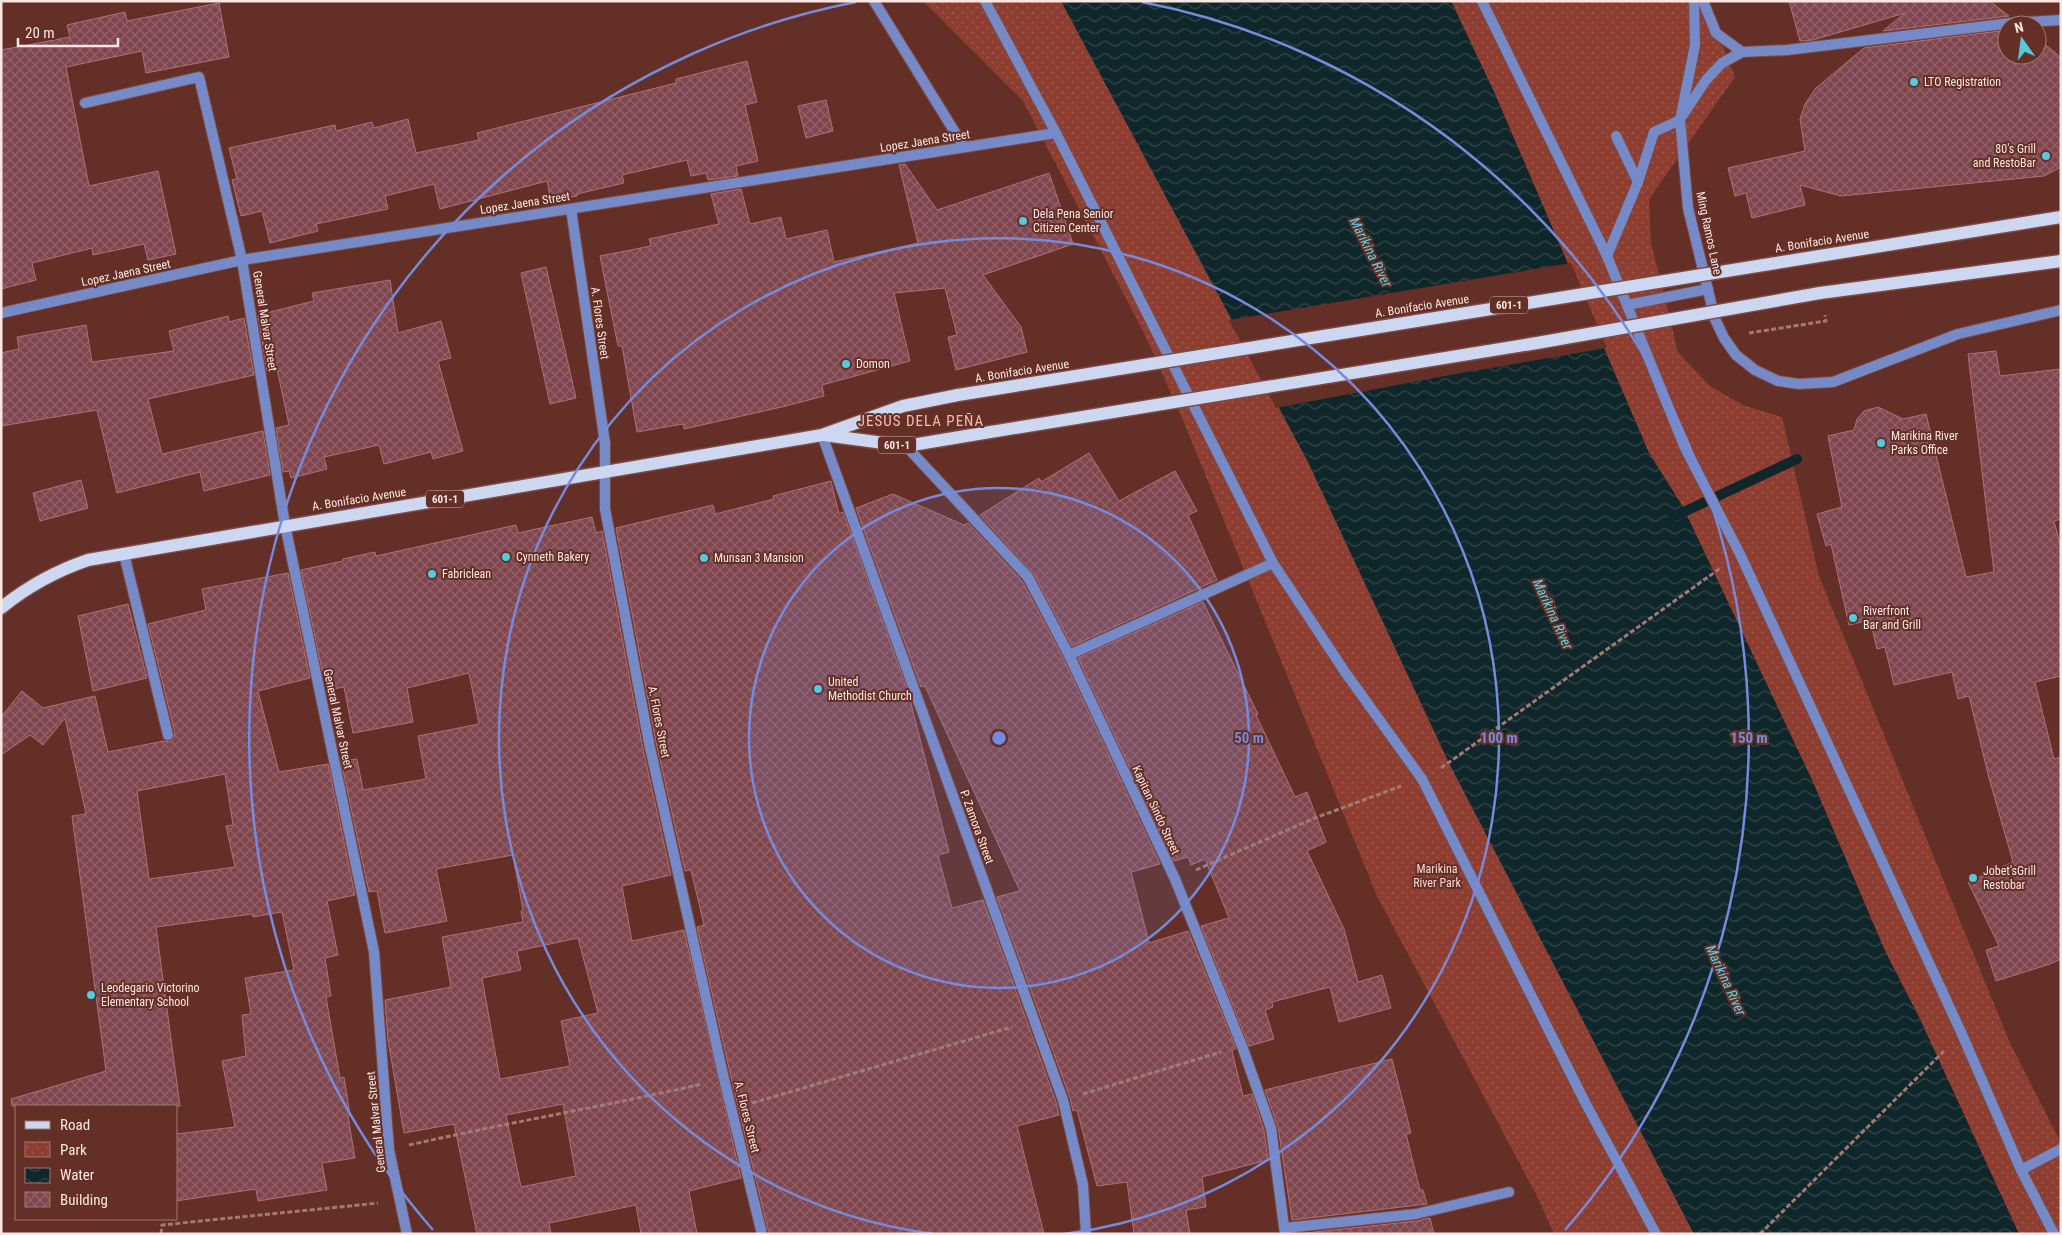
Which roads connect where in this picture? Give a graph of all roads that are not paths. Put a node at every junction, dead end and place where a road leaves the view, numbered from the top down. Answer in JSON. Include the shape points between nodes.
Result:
{"nodes":[{"id":1,"x":874,"y":1,"type":"edge"},
{"id":2,"x":985,"y":1,"type":"edge"},
{"id":3,"x":1482,"y":1,"type":"edge"},
{"id":4,"x":1694,"y":1,"type":"edge"},
{"id":5,"x":1703,"y":1,"type":"edge"},
{"id":6,"x":2061,"y":20,"type":"edge"},
{"id":7,"x":1742,"y":52,"type":"junction"},
{"id":8,"x":86,"y":103,"type":"dead end"},
{"id":9,"x":1680,"y":120,"type":"junction"},
{"id":10,"x":1056,"y":133,"type":"junction"},
{"id":11,"x":1616,"y":136,"type":"dead end"},
{"id":12,"x":964,"y":147,"type":"junction"},
{"id":13,"x":1638,"y":182,"type":"junction"},
{"id":14,"x":571,"y":209,"type":"junction"},
{"id":15,"x":2061,"y":217,"type":"edge"},
{"id":16,"x":1607,"y":256,"type":"junction"},
{"id":17,"x":242,"y":260,"type":"junction"},
{"id":18,"x":2061,"y":261,"type":"edge"},
{"id":19,"x":1708,"y":288,"type":"junction"},
{"id":20,"x":1627,"y":305,"type":"junction"},
{"id":21,"x":2061,"y":310,"type":"edge"},
{"id":22,"x":1,"y":313,"type":"edge"},
{"id":23,"x":822,"y":435,"type":"junction"},
{"id":24,"x":906,"y":446,"type":"junction"},
{"id":25,"x":604,"y":471,"type":"junction"},
{"id":26,"x":285,"y":525,"type":"junction"},
{"id":27,"x":124,"y":554,"type":"junction"},
{"id":28,"x":1273,"y":563,"type":"junction"},
{"id":29,"x":1,"y":608,"type":"edge"},
{"id":30,"x":1069,"y":655,"type":"junction"},
{"id":31,"x":168,"y":735,"type":"dead end"},
{"id":32,"x":2061,"y":1149,"type":"edge"},
{"id":33,"x":2021,"y":1170,"type":"junction"},
{"id":34,"x":1509,"y":1192,"type":"dead end"},
{"id":35,"x":1285,"y":1231,"type":"edge"},
{"id":36,"x":407,"y":1234,"type":"edge"},
{"id":37,"x":762,"y":1234,"type":"edge"},
{"id":38,"x":1086,"y":1234,"type":"edge"},
{"id":39,"x":1656,"y":1234,"type":"edge"},
{"id":40,"x":2054,"y":1234,"type":"edge"}],
"edges":[{"from":1,"to":12,"type":"street"},
{"from":2,"to":10,"type":"street"},
{"from":3,"to":16,"type":"street"},
{"from":4,"to":9,"type":"street","name":"Ming Ramos Lane","via":[[1695,45]]},
{"from":5,"to":7,"type":"street","via":[[1716,33]]},
{"from":6,"to":7,"type":"street","via":[[1788,50]]},
{"from":7,"to":9,"type":"street","via":[[1722,63],[1706,80]]},
{"from":8,"to":17,"type":"street","name":"General Malvar Street","via":[[200,76]]},
{"from":9,"to":13,"type":"street","via":[[1654,132]]},
{"from":9,"to":19,"type":"street","name":"Ming Ramos Lane","via":[[1688,208]]},
{"from":10,"to":12,"type":"street","name":"Lopez Jaena Street"},
{"from":10,"to":28,"type":"street"},
{"from":11,"to":13,"type":"street"},
{"from":12,"to":14,"type":"street","name":"Lopez Jaena Street"},
{"from":13,"to":16,"type":"street"},
{"from":14,"to":17,"type":"street","name":"Lopez Jaena Street"},
{"from":14,"to":25,"type":"street","name":"A. Flores Street","via":[[605,443]]},
{"from":15,"to":23,"type":"main road","name":"A. Bonifacio Avenue","number":"601-1","bridge":true,"via":[[958,395],[903,406]]},
{"from":16,"to":20,"type":"street"},
{"from":17,"to":22,"type":"street","name":"Lopez Jaena Street"},
{"from":17,"to":26,"type":"street","name":"General Malvar Street"},
{"from":18,"to":24,"type":"main road","name":"A. Bonifacio Avenue","number":"601-1","bridge":true,"via":[[1820,293]]},
{"from":19,"to":20,"type":"street"},
{"from":19,"to":21,"type":"street","name":"Ming Ramos Lane","via":[[1715,319],[1736,354],[1755,370],[1778,381],[1799,384],[1832,382],[1958,334]]},
{"from":20,"to":33,"type":"street","via":[[1685,448],[1749,572]]},
{"from":23,"to":24,"type":"main road","name":"A. Bonifacio Avenue","number":"601-1"},
{"from":23,"to":25,"type":"main road","name":"A. Bonifacio Avenue","number":"601-1"},
{"from":23,"to":38,"type":"street","name":"P. Zamora Street","via":[[1064,1100],[1083,1185]]},
{"from":24,"to":30,"type":"street","name":"Kapitan Sindo Street","via":[[1028,577]]},
{"from":25,"to":26,"type":"main road","name":"A. Bonifacio Avenue","number":"601-1"},
{"from":25,"to":37,"type":"street","name":"A. Flores Street","via":[[605,509],[650,743],[724,1079]]},
{"from":26,"to":27,"type":"main road","name":"A. Bonifacio Avenue","number":"601-1"},
{"from":26,"to":36,"type":"street","name":"General Malvar Street","via":[[374,952],[389,1150]]},
{"from":27,"to":29,"type":"main road","name":"A. Bonifacio Avenue","number":"601-1","via":[[88,560],[61,570]]},
{"from":27,"to":31,"type":"street"},
{"from":28,"to":30,"type":"street"},
{"from":28,"to":39,"type":"street","via":[[1345,672],[1422,778],[1586,1104]]},
{"from":30,"to":35,"type":"street","name":"Kapitan Sindo Street","via":[[1175,879],[1242,1046],[1271,1128]]},
{"from":32,"to":33,"type":"street"},
{"from":33,"to":40,"type":"street"},
{"from":34,"to":35,"type":"street","via":[[1416,1214]]}]}
